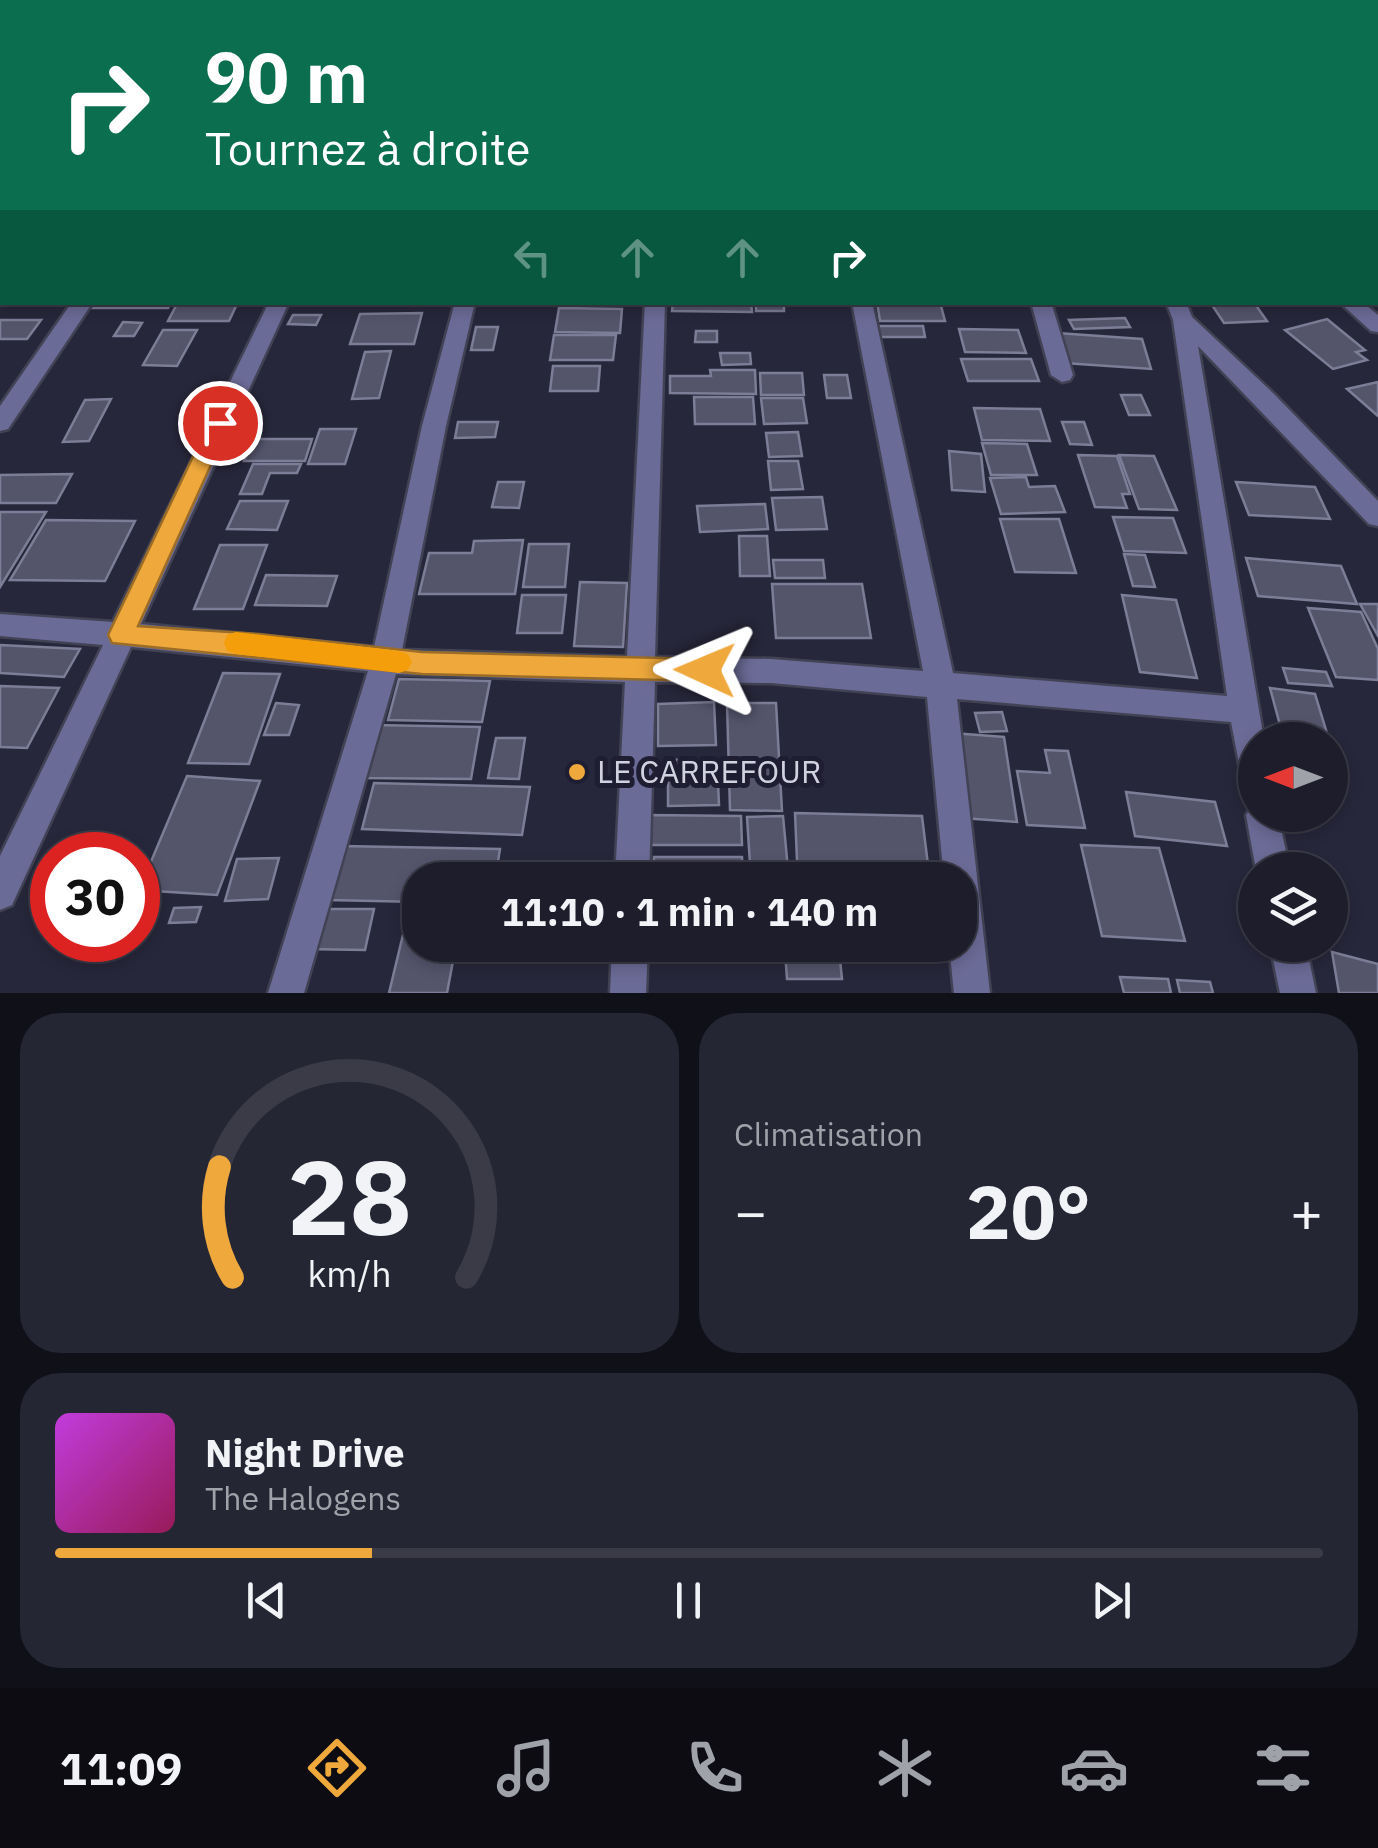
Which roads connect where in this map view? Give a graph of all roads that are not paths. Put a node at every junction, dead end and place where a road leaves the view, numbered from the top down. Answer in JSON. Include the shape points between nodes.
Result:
{"nodes":[{"id":1,"x":81,"y":305,"type":"edge"},
{"id":2,"x":278,"y":305,"type":"edge"},
{"id":3,"x":464,"y":305,"type":"edge"},
{"id":4,"x":655,"y":305,"type":"edge"},
{"id":5,"x":863,"y":305,"type":"edge"},
{"id":6,"x":1042,"y":305,"type":"edge"},
{"id":7,"x":1353,"y":305,"type":"edge"},
{"id":8,"x":1180,"y":311,"type":"edge"},
{"id":9,"x":1378,"y":326,"type":"edge"},
{"id":10,"x":1062,"y":374,"type":"dead end"},
{"id":11,"x":0,"y":423,"type":"edge"},
{"id":12,"x":1378,"y":517,"type":"edge"},
{"id":13,"x":0,"y":625,"type":"edge"},
{"id":14,"x":121,"y":635,"type":"junction"},
{"id":15,"x":385,"y":661,"type":"junction"},
{"id":16,"x":639,"y":669,"type":"junction"},
{"id":17,"x":941,"y":686,"type":"junction"},
{"id":18,"x":1241,"y":710,"type":"junction"},
{"id":19,"x":1243,"y":722,"type":"edge"},
{"id":20,"x":633,"y":862,"type":"edge"},
{"id":21,"x":0,"y":893,"type":"edge"},
{"id":22,"x":629,"y":962,"type":"edge"},
{"id":23,"x":1292,"y":962,"type":"edge"},
{"id":24,"x":286,"y":993,"type":"edge"},
{"id":25,"x":628,"y":993,"type":"edge"},
{"id":26,"x":972,"y":993,"type":"edge"},
{"id":27,"x":1298,"y":993,"type":"edge"}],
"edges":[{"from":1,"to":11,"type":"street"},
{"from":2,"to":14,"type":"street"},
{"from":3,"to":15,"type":"street"},
{"from":4,"to":16,"type":"street"},
{"from":5,"to":17,"type":"street"},
{"from":6,"to":10,"type":"street"},
{"from":7,"to":9,"type":"street"},
{"from":8,"to":12,"type":"street"},
{"from":8,"to":18,"type":"street"},
{"from":13,"to":14,"type":"street"},
{"from":14,"to":15,"type":"street"},
{"from":14,"to":21,"type":"street"},
{"from":15,"to":16,"type":"street"},
{"from":15,"to":24,"type":"street"},
{"from":16,"to":17,"type":"street","via":[[771,671]]},
{"from":16,"to":20,"type":"street"},
{"from":17,"to":18,"type":"street"},
{"from":17,"to":26,"type":"street"},
{"from":18,"to":19,"type":"street"},
{"from":22,"to":25,"type":"street"},
{"from":23,"to":27,"type":"street"}]}
